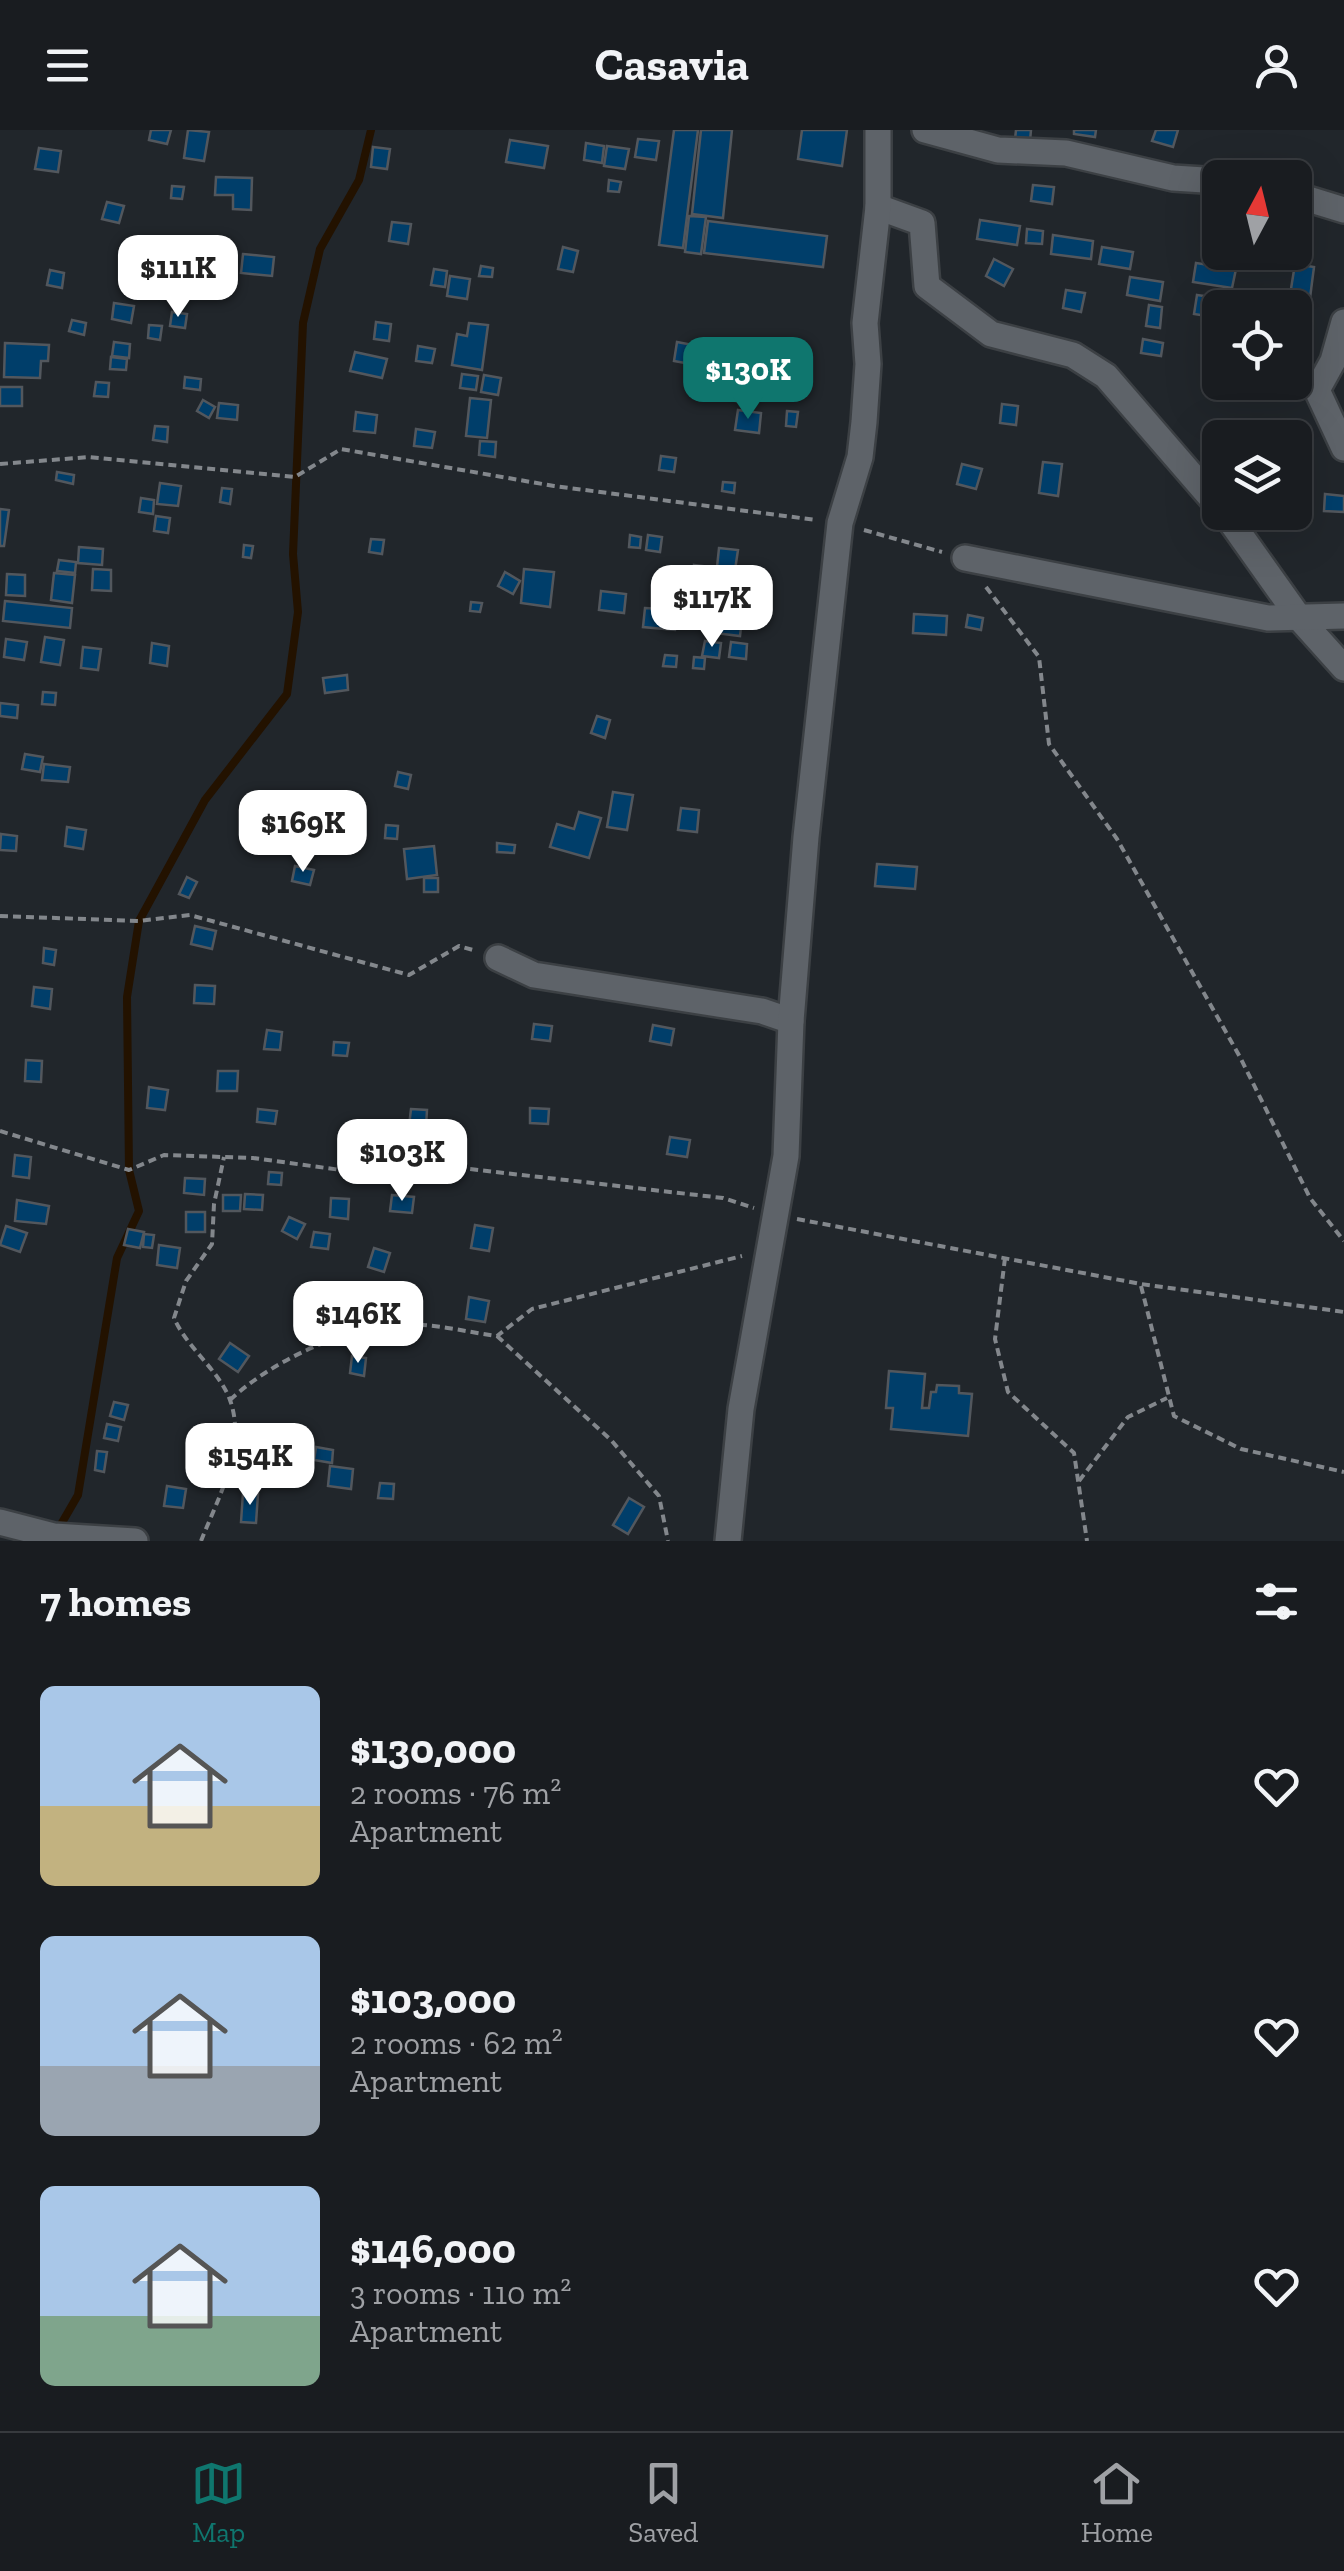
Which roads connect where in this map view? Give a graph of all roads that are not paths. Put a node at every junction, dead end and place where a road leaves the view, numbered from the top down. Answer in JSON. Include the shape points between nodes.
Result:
{"nodes":[{"id":1,"x":878,"y":130,"type":"edge"},
{"id":2,"x":925,"y":130,"type":"edge"},
{"id":3,"x":1202,"y":180,"type":"edge"},
{"id":4,"x":1312,"y":200,"type":"edge"},
{"id":5,"x":878,"y":208,"type":"junction"},
{"id":6,"x":1344,"y":210,"type":"edge"},
{"id":7,"x":1344,"y":322,"type":"edge"},
{"id":8,"x":1344,"y":448,"type":"edge"},
{"id":9,"x":1202,"y":487,"type":"edge"},
{"id":10,"x":1236,"y":530,"type":"edge"},
{"id":11,"x":965,"y":558,"type":"road end"},
{"id":12,"x":1344,"y":616,"type":"edge"},
{"id":13,"x":1300,"y":618,"type":"junction"},
{"id":14,"x":1344,"y":668,"type":"edge"},
{"id":15,"x":498,"y":958,"type":"road end"},
{"id":16,"x":790,"y":1021,"type":"junction"},
{"id":17,"x":0,"y":1522,"type":"edge"},
{"id":18,"x":135,"y":1541,"type":"edge"},
{"id":19,"x":728,"y":1541,"type":"edge"}],
"edges":[{"from":1,"to":5,"type":"street"},
{"from":2,"to":3,"type":"street","via":[[998,150],[1066,154]]},
{"from":4,"to":6,"type":"street"},
{"from":5,"to":9,"type":"street","via":[[922,223],[928,286],[991,334],[1073,355],[1106,376]]},
{"from":5,"to":16,"type":"street","via":[[868,276],[860,456],[840,523]]},
{"from":7,"to":8,"type":"street","via":[[1317,390]]},
{"from":10,"to":13,"type":"street"},
{"from":11,"to":13,"type":"street","via":[[1268,618]]},
{"from":12,"to":13,"type":"street"},
{"from":13,"to":14,"type":"street"},
{"from":15,"to":16,"type":"street","via":[[534,975]]},
{"from":16,"to":19,"type":"street","via":[[779,1216],[741,1410]]},
{"from":17,"to":18,"type":"street","via":[[54,1536]]}]}
